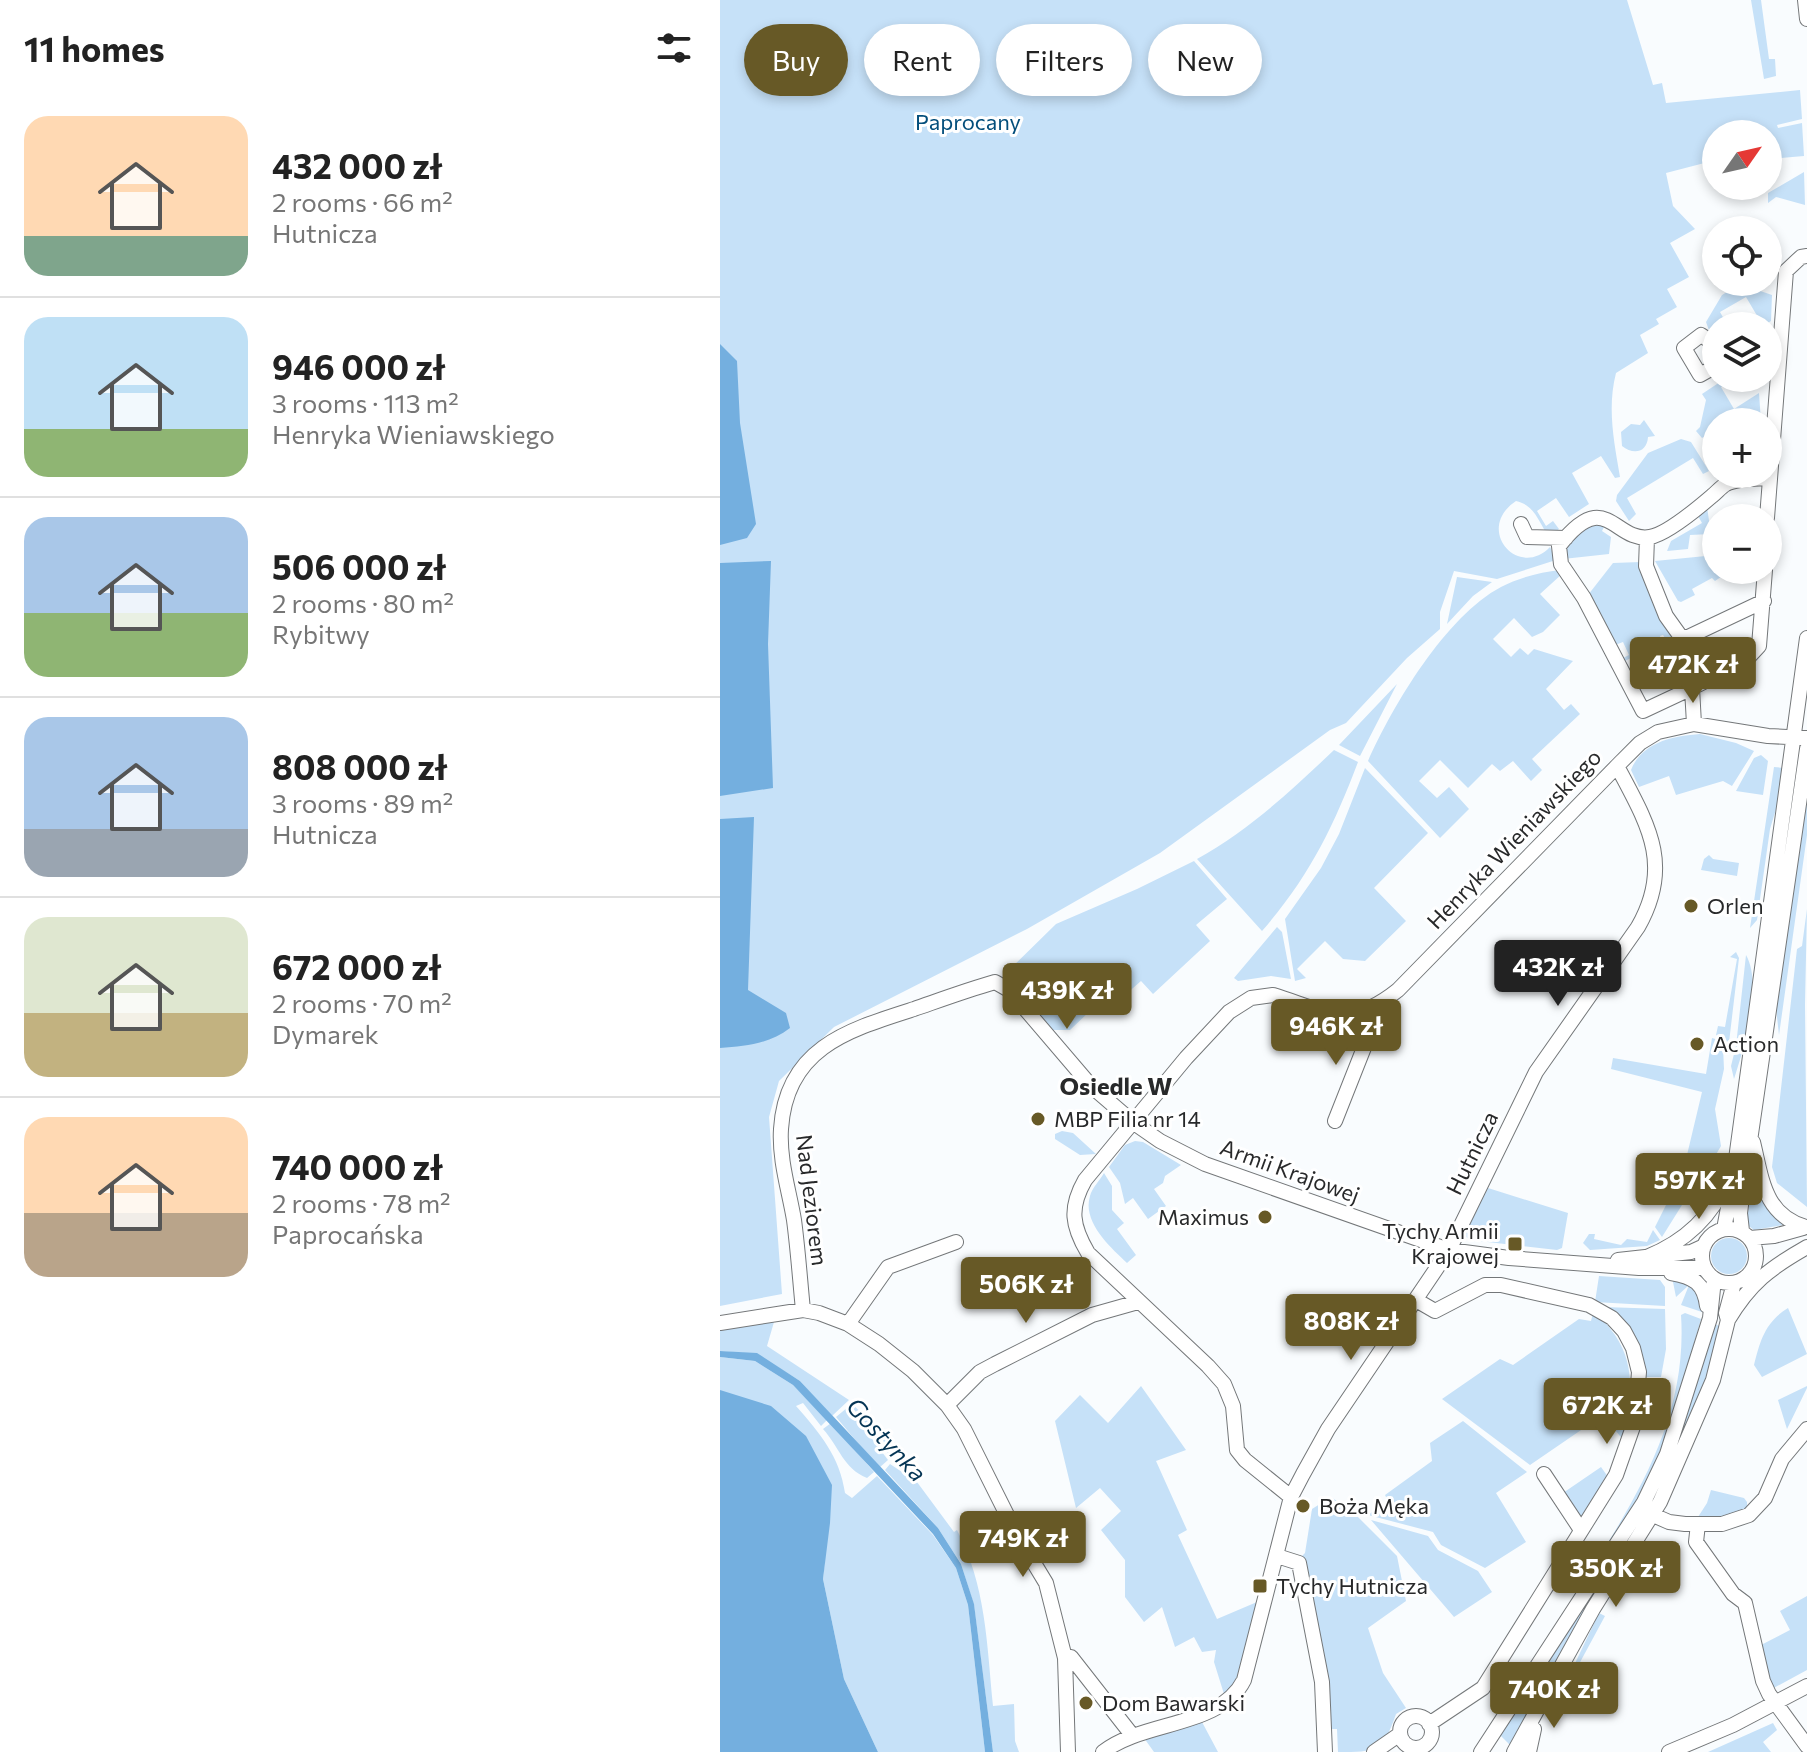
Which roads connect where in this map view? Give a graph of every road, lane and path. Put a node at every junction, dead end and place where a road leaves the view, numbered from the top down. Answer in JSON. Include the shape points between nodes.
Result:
{"nodes":[{"id":1,"x":1805,"y":0,"type":"edge"},
{"id":2,"x":1807,"y":19,"type":"edge"},
{"id":3,"x":1807,"y":256,"type":"edge"},
{"id":4,"x":1780,"y":312,"type":"edge"},
{"id":5,"x":1702,"y":336,"type":"edge"},
{"id":6,"x":1702,"y":374,"type":"edge"},
{"id":7,"x":1722,"y":488,"type":"edge"},
{"id":8,"x":1521,"y":524,"type":"dead end"},
{"id":9,"x":1566,"y":538,"type":"junction"},
{"id":10,"x":1647,"y":538,"type":"junction"},
{"id":11,"x":1765,"y":584,"type":"edge"},
{"id":12,"x":1764,"y":601,"type":"junction"},
{"id":13,"x":1807,"y":638,"type":"edge"},
{"id":14,"x":1692,"y":688,"type":"junction"},
{"id":15,"x":1694,"y":724,"type":"junction"},
{"id":16,"x":1801,"y":738,"type":"edge"},
{"id":17,"x":1807,"y":749,"type":"edge"},
{"id":18,"x":1617,"y":766,"type":"junction"},
{"id":19,"x":989,"y":984,"type":"joint"},
{"id":20,"x":1361,"y":1014,"type":"junction"},
{"id":21,"x":1335,"y":1121,"type":"dead end"},
{"id":22,"x":1134,"y":1123,"type":"junction"},
{"id":23,"x":1751,"y":1135,"type":"junction"},
{"id":24,"x":1734,"y":1165,"type":"junction"},
{"id":25,"x":1806,"y":1227,"type":"edge"},
{"id":26,"x":1724,"y":1229,"type":"junction"},
{"id":27,"x":1746,"y":1235,"type":"junction"},
{"id":28,"x":956,"y":1242,"type":"dead end"},
{"id":29,"x":1704,"y":1246,"type":"junction"},
{"id":30,"x":1807,"y":1246,"type":"edge"},
{"id":31,"x":1449,"y":1250,"type":"junction"},
{"id":32,"x":1651,"y":1262,"type":"junction"},
{"id":33,"x":1756,"y":1263,"type":"junction"},
{"id":34,"x":1709,"y":1273,"type":"junction"},
{"id":35,"x":1734,"y":1283,"type":"junction"},
{"id":36,"x":1416,"y":1300,"type":"junction"},
{"id":37,"x":1138,"y":1302,"type":"junction"},
{"id":38,"x":803,"y":1310,"type":"junction"},
{"id":39,"x":1728,"y":1320,"type":"junction"},
{"id":40,"x":720,"y":1323,"type":"edge"},
{"id":41,"x":848,"y":1324,"type":"junction"},
{"id":42,"x":1699,"y":1346,"type":"junction"},
{"id":43,"x":947,"y":1405,"type":"junction"},
{"id":44,"x":1807,"y":1429,"type":"edge"},
{"id":45,"x":1544,"y":1474,"type":"dead end"},
{"id":46,"x":1291,"y":1497,"type":"junction"},
{"id":47,"x":1653,"y":1515,"type":"junction"},
{"id":48,"x":1698,"y":1524,"type":"junction"},
{"id":49,"x":1581,"y":1530,"type":"junction"},
{"id":50,"x":1277,"y":1556,"type":"junction"},
{"id":51,"x":1065,"y":1658,"type":"junction"},
{"id":52,"x":1807,"y":1686,"type":"edge"},
{"id":53,"x":1776,"y":1704,"type":"junction"},
{"id":54,"x":1541,"y":1705,"type":"junction"},
{"id":55,"x":1429,"y":1724,"type":"junction"},
{"id":56,"x":1400,"y":1734,"type":"junction"},
{"id":57,"x":1132,"y":1735,"type":"junction"},
{"id":58,"x":1486,"y":1746,"type":"edge"},
{"id":59,"x":1807,"y":1746,"type":"edge"},
{"id":60,"x":1068,"y":1752,"type":"edge"},
{"id":61,"x":1103,"y":1752,"type":"edge"},
{"id":62,"x":1325,"y":1752,"type":"edge"},
{"id":63,"x":1374,"y":1752,"type":"edge"},
{"id":64,"x":1507,"y":1752,"type":"edge"},
{"id":65,"x":1514,"y":1752,"type":"edge"},
{"id":66,"x":1529,"y":1752,"type":"edge"},
{"id":67,"x":1669,"y":1752,"type":"edge"}],
"edges":[{"from":1,"to":2,"type":"street"},
{"from":3,"to":4,"type":"street","via":[[1786,271]]},
{"from":5,"to":6,"type":"street","via":[[1684,348]]},
{"from":7,"to":10,"type":"street"},
{"from":8,"to":9,"type":"street","via":[[1527,537]]},
{"from":9,"to":10,"type":"street","via":[[1596,517]]},
{"from":9,"to":14,"type":"street","via":[[1559,546],[1561,564],[1643,711]]},
{"from":10,"to":12,"type":"street","via":[[1646,566],[1666,616],[1681,637]]},
{"from":11,"to":12,"type":"street"},
{"from":12,"to":14,"type":"street","via":[[1759,646],[1746,660]]},
{"from":13,"to":16,"type":"street"},
{"from":14,"to":15,"type":"street"},
{"from":15,"to":16,"type":"street","name":"Henryka Wieniawskiego"},
{"from":15,"to":18,"type":"street","name":"Henryka Wieniawskiego","via":[[1658,732]]},
{"from":16,"to":24,"type":"street"},
{"from":17,"to":23,"type":"street"},
{"from":18,"to":20,"type":"street","name":"Henryka Wieniawskiego","via":[[1398,990]]},
{"from":18,"to":31,"type":"street","name":"Hutnicza","via":[[1657,858],[1651,905],[1536,1072]]},
{"from":19,"to":22,"type":"street","name":"Armii Krajowej","via":[[1009,990],[1091,1086]]},
{"from":19,"to":38,"type":"street","name":"Nad Jeziorem","via":[[838,1036],[815,1052],[789,1092],[781,1153]]},
{"from":20,"to":21,"type":"street","via":[[1369,1035]]},
{"from":20,"to":22,"type":"street","via":[[1342,1017],[1273,995],[1251,998],[1207,1034]]},
{"from":22,"to":31,"type":"street","name":"Armii Krajowej","via":[[1205,1164]]},
{"from":22,"to":37,"type":"street","via":[[1085,1180],[1074,1213],[1088,1253]]},
{"from":23,"to":25,"type":"street","via":[[1770,1203],[1792,1223]]},
{"from":23,"to":27,"type":"street","via":[[1740,1213]]},
{"from":24,"to":26,"type":"street"},
{"from":24,"to":32,"type":"street","via":[[1721,1196],[1701,1222]]},
{"from":25,"to":27,"type":"street","via":[[1774,1236]]},
{"from":26,"to":27,"type":"street"},
{"from":26,"to":29,"type":"street"},
{"from":27,"to":33,"type":"street"},
{"from":28,"to":41,"type":"street","via":[[888,1267]]},
{"from":29,"to":32,"type":"street","name":"Armii Krajowej"},
{"from":29,"to":34,"type":"street"},
{"from":30,"to":33,"type":"street"},
{"from":30,"to":39,"type":"street","via":[[1760,1276]]},
{"from":31,"to":32,"type":"street","name":"Armii Krajowej","via":[[1594,1263]]},
{"from":31,"to":36,"type":"street","name":"Hutnicza"},
{"from":32,"to":34,"type":"street","name":"Armii Krajowej"},
{"from":32,"to":42,"type":"street","name":"Armii Krajowej","via":[[1685,1275],[1705,1292],[1707,1318]]},
{"from":33,"to":35,"type":"street","via":[[1748,1276]]},
{"from":34,"to":35,"type":"street"},
{"from":34,"to":42,"type":"street","via":[[1710,1318]]},
{"from":35,"to":39,"type":"street"},
{"from":36,"to":46,"type":"street","name":"Hutnicza","via":[[1328,1429]]},
{"from":36,"to":49,"type":"street","via":[[1435,1311],[1485,1285],[1501,1285],[1589,1305],[1624,1331],[1639,1372],[1635,1421],[1616,1475]]},
{"from":37,"to":43,"type":"street","via":[[1092,1315],[1007,1357],[980,1372]]},
{"from":37,"to":46,"type":"street","via":[[1224,1384],[1233,1406],[1237,1450]]},
{"from":38,"to":40,"type":"street"},
{"from":38,"to":41,"type":"street"},
{"from":39,"to":47,"type":"street","via":[[1713,1380]]},
{"from":41,"to":43,"type":"street","via":[[913,1371]]},
{"from":42,"to":58,"type":"street","via":[[1667,1454],[1644,1502]]},
{"from":43,"to":51,"type":"street","via":[[1042,1573]]},
{"from":44,"to":48,"type":"street","via":[[1749,1515],[1722,1524]]},
{"from":45,"to":49,"type":"street"},
{"from":46,"to":50,"type":"street","name":"Hutnicza"},
{"from":47,"to":48,"type":"street"},
{"from":47,"to":54,"type":"street"},
{"from":48,"to":53,"type":"street","via":[[1696,1542],[1745,1603],[1763,1681]]},
{"from":49,"to":55,"type":"street","via":[[1483,1688]]},
{"from":50,"to":57,"type":"street","name":"Hutnicza","via":[[1238,1692],[1205,1714]]},
{"from":50,"to":62,"type":"street","via":[[1299,1563],[1322,1682]]},
{"from":51,"to":57,"type":"street","via":[[1071,1657]]},
{"from":51,"to":60,"type":"street"},
{"from":52,"to":53,"type":"street"},
{"from":53,"to":59,"type":"street"},
{"from":53,"to":67,"type":"street"},
{"from":54,"to":65,"type":"street"},
{"from":54,"to":66,"type":"street"},
{"from":55,"to":56,"type":"street","via":[[1414,1716],[1403,1722]]},
{"from":55,"to":56,"type":"street","via":[[1428,1741],[1418,1747],[1406,1744]]},
{"from":56,"to":63,"type":"street"},
{"from":57,"to":61,"type":"street","name":"Hutnicza"},
{"from":58,"to":64,"type":"street"}]}
